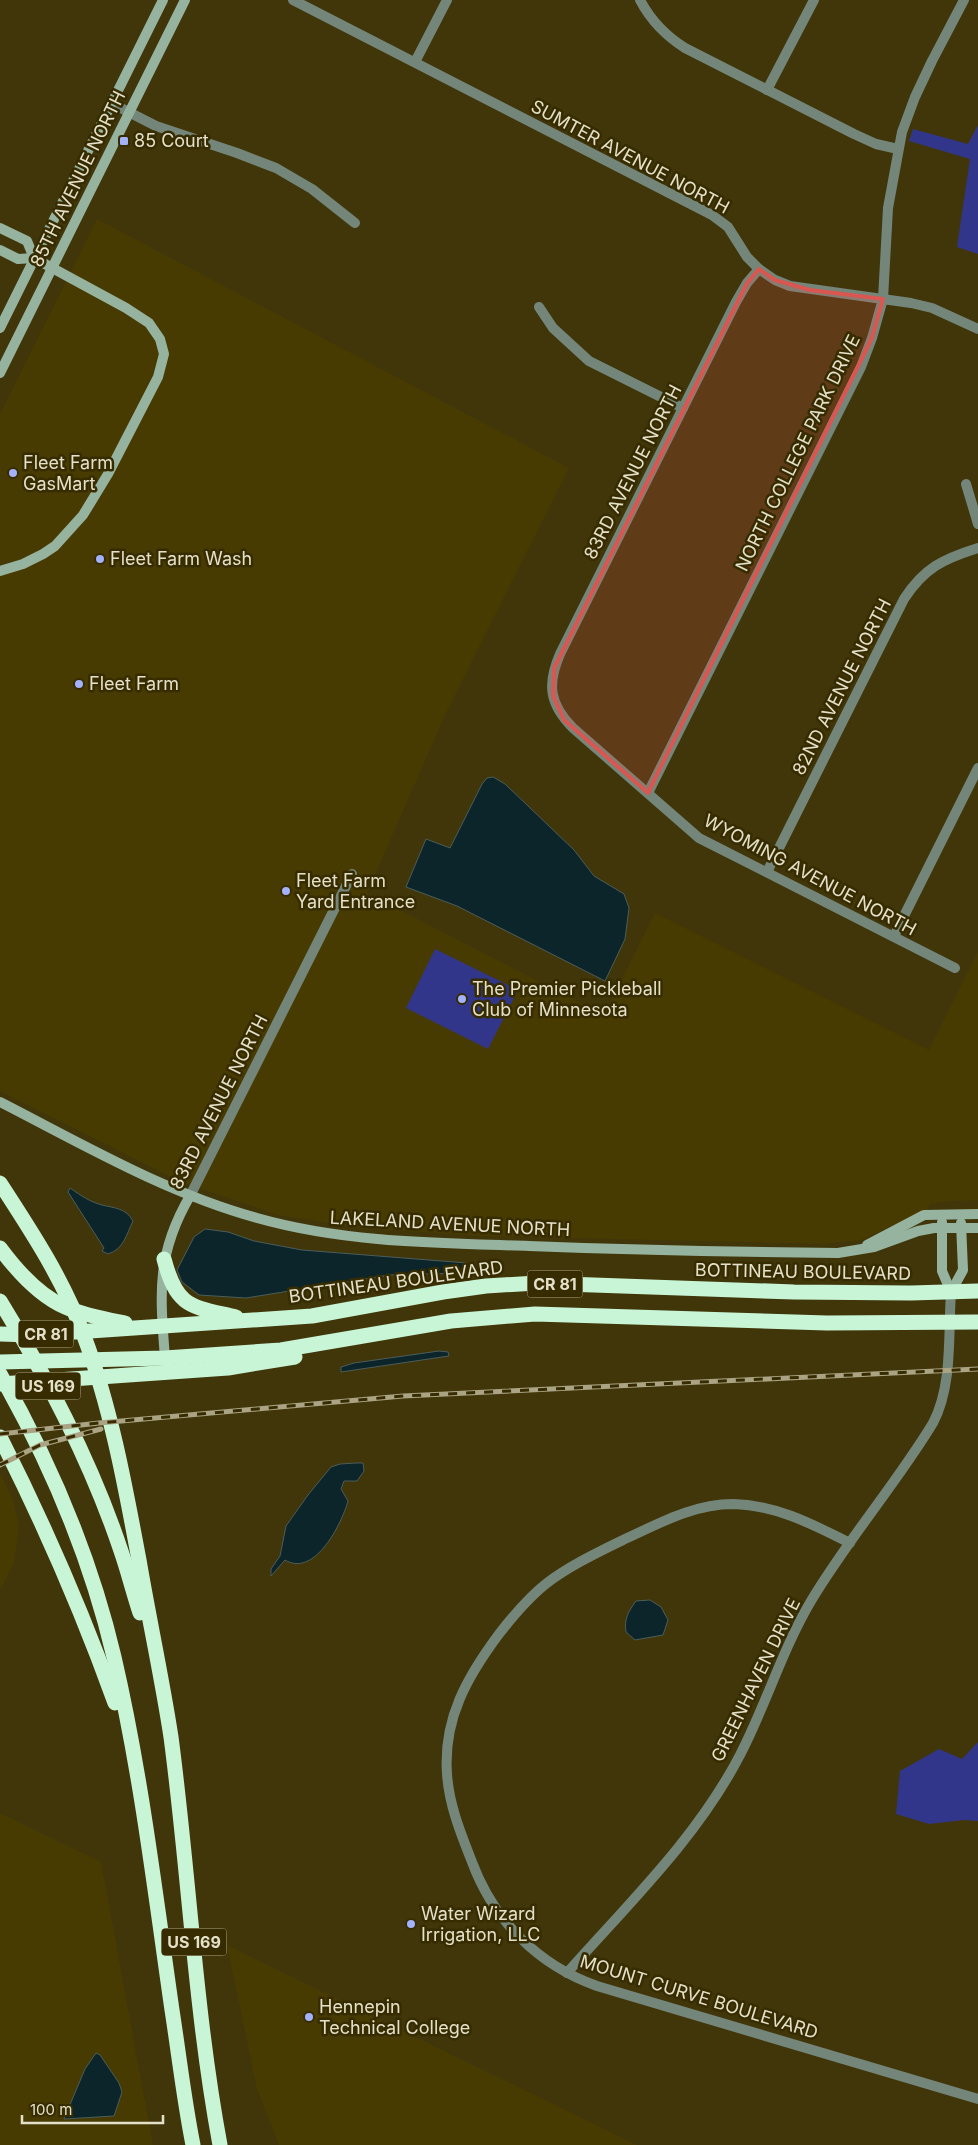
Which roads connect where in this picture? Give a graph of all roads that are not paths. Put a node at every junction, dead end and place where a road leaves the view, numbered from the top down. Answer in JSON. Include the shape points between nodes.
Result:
{"nodes":[{"id":1,"x":163,"y":0,"type":"edge"},
{"id":2,"x":185,"y":0,"type":"edge"},
{"id":3,"x":293,"y":0,"type":"edge"},
{"id":4,"x":447,"y":0,"type":"edge"},
{"id":5,"x":640,"y":0,"type":"edge"},
{"id":6,"x":814,"y":0,"type":"edge"},
{"id":7,"x":964,"y":0,"type":"edge"},
{"id":8,"x":415,"y":62,"type":"junction"},
{"id":9,"x":767,"y":90,"type":"junction"},
{"id":10,"x":111,"y":103,"type":"junction"},
{"id":11,"x":129,"y":112,"type":"junction"},
{"id":12,"x":898,"y":149,"type":"junction"},
{"id":13,"x":355,"y":224,"type":"dead end"},
{"id":14,"x":0,"y":228,"type":"edge"},
{"id":15,"x":0,"y":250,"type":"edge"},
{"id":16,"x":34,"y":258,"type":"junction"},
{"id":17,"x":759,"y":268,"type":"junction"},
{"id":18,"x":52,"y":269,"type":"junction"},
{"id":19,"x":883,"y":299,"type":"junction"},
{"id":20,"x":539,"y":308,"type":"dead end"},
{"id":21,"x":0,"y":328,"type":"edge"},
{"id":22,"x":978,"y":329,"type":"edge"},
{"id":23,"x":0,"y":373,"type":"edge"},
{"id":24,"x":683,"y":408,"type":"junction"},
{"id":25,"x":966,"y":484,"type":"dead end"},
{"id":26,"x":978,"y":524,"type":"edge"},
{"id":27,"x":978,"y":548,"type":"edge"},
{"id":28,"x":0,"y":571,"type":"edge"},
{"id":29,"x":552,"y":696,"type":"joint"},
{"id":30,"x":978,"y":768,"type":"edge"},
{"id":31,"x":648,"y":793,"type":"junction"},
{"id":32,"x":767,"y":872,"type":"junction"},
{"id":33,"x":352,"y":874,"type":"dead end"},
{"id":34,"x":894,"y":936,"type":"junction"},
{"id":35,"x":954,"y":968,"type":"dead end"},
{"id":36,"x":0,"y":1102,"type":"edge"},
{"id":37,"x":0,"y":1183,"type":"edge"},
{"id":38,"x":190,"y":1196,"type":"junction"},
{"id":39,"x":960,"y":1214,"type":"junction"},
{"id":40,"x":978,"y":1214,"type":"edge"},
{"id":41,"x":943,"y":1215,"type":"junction"},
{"id":42,"x":942,"y":1228,"type":"junction"},
{"id":43,"x":961,"y":1228,"type":"junction"},
{"id":44,"x":978,"y":1228,"type":"edge"},
{"id":45,"x":0,"y":1248,"type":"edge"},
{"id":46,"x":864,"y":1248,"type":"junction"},
{"id":47,"x":164,"y":1259,"type":"junction"},
{"id":48,"x":978,"y":1291,"type":"edge"},
{"id":49,"x":951,"y":1292,"type":"junction"},
{"id":50,"x":0,"y":1301,"type":"edge"},
{"id":51,"x":250,"y":1320,"type":"junction"},
{"id":52,"x":978,"y":1322,"type":"edge"},
{"id":53,"x":949,"y":1323,"type":"junction"},
{"id":54,"x":138,"y":1326,"type":"junction"},
{"id":55,"x":162,"y":1327,"type":"junction"},
{"id":56,"x":0,"y":1334,"type":"edge"},
{"id":57,"x":364,"y":1337,"type":"junction"},
{"id":58,"x":165,"y":1358,"type":"junction"},
{"id":59,"x":0,"y":1362,"type":"edge"},
{"id":60,"x":0,"y":1374,"type":"edge"},
{"id":61,"x":0,"y":1384,"type":"edge"},
{"id":62,"x":0,"y":1437,"type":"edge"},
{"id":63,"x":850,"y":1543,"type":"junction"},
{"id":64,"x":171,"y":1738,"type":"junction"},
{"id":65,"x":133,"y":1751,"type":"junction"},
{"id":66,"x":567,"y":1973,"type":"junction"},
{"id":67,"x":978,"y":2099,"type":"edge"},
{"id":68,"x":193,"y":2145,"type":"edge"},
{"id":69,"x":220,"y":2145,"type":"edge"}],
"edges":[{"from":1,"to":10,"type":"street","name":"85TH AVENUE NORTH"},
{"from":2,"to":11,"type":"street","name":"85TH AVENUE NORTH"},
{"from":3,"to":8,"type":"street","name":"SUMTER AVENUE NORTH"},
{"from":4,"to":8,"type":"street"},
{"from":5,"to":9,"type":"street","via":[[671,39]]},
{"from":6,"to":9,"type":"street"},
{"from":7,"to":12,"type":"street","name":"NORTH COLLEGE PARK DRIVE","via":[[915,98]]},
{"from":8,"to":17,"type":"street","name":"SUMTER AVENUE NORTH","via":[[712,215],[728,227]]},
{"from":9,"to":12,"type":"street","via":[[876,144]]},
{"from":10,"to":11,"type":"street"},
{"from":10,"to":16,"type":"street","name":"85TH AVENUE NORTH"},
{"from":11,"to":13,"type":"street","via":[[156,126],[276,168],[312,189]]},
{"from":11,"to":18,"type":"street","name":"85TH AVENUE NORTH"},
{"from":12,"to":19,"type":"street","name":"NORTH COLLEGE PARK DRIVE","via":[[888,208]]},
{"from":14,"to":16,"type":"street","via":[[27,242]]},
{"from":15,"to":16,"type":"street","via":[[18,259]]},
{"from":16,"to":18,"type":"street"},
{"from":16,"to":21,"type":"street","name":"85TH AVENUE NORTH"},
{"from":17,"to":19,"type":"street","name":"SUMTER AVENUE NORTH","via":[[790,286]]},
{"from":17,"to":24,"type":"street","name":"83RD AVENUE NORTH","via":[[736,302]]},
{"from":18,"to":23,"type":"street","name":"85TH AVENUE NORTH"},
{"from":18,"to":28,"type":"street","via":[[149,323],[160,339],[164,354],[158,377],[83,515],[62,539],[43,554]]},
{"from":19,"to":22,"type":"street","name":"SUMTER AVENUE NORTH","via":[[932,308]]},
{"from":19,"to":31,"type":"street","name":"NORTH COLLEGE PARK DRIVE","via":[[861,367]]},
{"from":20,"to":24,"type":"street","via":[[553,328],[589,361]]},
{"from":24,"to":29,"type":"street","name":"83RD AVENUE NORTH","via":[[560,654],[552,682]]},
{"from":25,"to":26,"type":"street"},
{"from":27,"to":32,"type":"street","name":"82ND AVENUE NORTH","via":[[931,567],[915,583]]},
{"from":29,"to":31,"type":"street","name":"WYOMING AVENUE NORTH","via":[[564,720]]},
{"from":30,"to":34,"type":"street"},
{"from":31,"to":32,"type":"street","name":"WYOMING AVENUE NORTH","via":[[699,838]]},
{"from":32,"to":34,"type":"street","name":"WYOMING AVENUE NORTH"},
{"from":33,"to":38,"type":"street","name":"83RD AVENUE NORTH"},
{"from":34,"to":35,"type":"street","name":"WYOMING AVENUE NORTH"},
{"from":36,"to":38,"type":"street","name":"LAKELAND AVENUE NORTH"},
{"from":37,"to":64,"type":"highway","via":[[63,1288],[87,1345],[122,1472]]},
{"from":38,"to":46,"type":"street","name":"LAKELAND AVENUE NORTH","via":[[256,1218],[368,1239],[804,1253]]},
{"from":38,"to":47,"type":"street","name":"83RD AVENUE NORTH","via":[[179,1215]]},
{"from":39,"to":40,"type":"street","name":"LAKELAND AVENUE NORTH"},
{"from":39,"to":41,"type":"street","name":"LAKELAND AVENUE NORTH"},
{"from":39,"to":43,"type":"street"},
{"from":41,"to":42,"type":"street"},
{"from":41,"to":46,"type":"street","name":"LAKELAND AVENUE NORTH","via":[[915,1218]]},
{"from":42,"to":43,"type":"street","name":"LAKELAND AVENUE NORTH"},
{"from":42,"to":46,"type":"street","name":"LAKELAND AVENUE NORTH","via":[[918,1231]]},
{"from":42,"to":49,"type":"street","via":[[942,1271]]},
{"from":43,"to":44,"type":"street","name":"LAKELAND AVENUE NORTH"},
{"from":43,"to":49,"type":"street","via":[[963,1270]]},
{"from":45,"to":54,"type":"highway","via":[[46,1296],[66,1307]]},
{"from":47,"to":51,"type":"highway","via":[[169,1280],[183,1300],[206,1310]]},
{"from":47,"to":55,"type":"street","name":"83RD AVENUE NORTH"},
{"from":48,"to":49,"type":"highway","name":"BOTTINEAU BOULEVARD","number":"CR 81"},
{"from":49,"to":51,"type":"highway","name":"BOTTINEAU BOULEVARD","number":"CR 81","via":[[794,1292],[537,1283],[486,1286],[312,1316]]},
{"from":49,"to":53,"type":"street","name":"GREENHAVEN DRIVE"},
{"from":50,"to":64,"type":"highway","number":"US 169","via":[[28,1346],[91,1474],[124,1558]]},
{"from":51,"to":55,"type":"highway","name":"BOTTINEAU BOULEVARD","number":"CR 81"},
{"from":52,"to":53,"type":"highway","number":"CR 81"},
{"from":53,"to":57,"type":"highway","number":"CR 81","via":[[827,1323],[535,1314],[451,1321]]},
{"from":53,"to":63,"type":"street","name":"GREENHAVEN DRIVE","via":[[946,1371],[938,1413]]},
{"from":54,"to":55,"type":"highway","name":"BOTTINEAU BOULEVARD","number":"CR 81"},
{"from":54,"to":56,"type":"highway","name":"BOTTINEAU BOULEVARD","number":"CR 81","via":[[31,1335]]},
{"from":55,"to":58,"type":"street","name":"83RD AVENUE NORTH"},
{"from":57,"to":58,"type":"highway","number":"CR 81","via":[[281,1350]]},
{"from":57,"to":61,"type":"highway","via":[[286,1360]]},
{"from":58,"to":59,"type":"highway","number":"CR 81"},
{"from":60,"to":65,"type":"highway","number":"US 169","via":[[52,1476],[73,1528],[114,1656]]},
{"from":62,"to":65,"type":"highway","via":[[52,1543]]},
{"from":63,"to":66,"type":"street","name":"GREENHAVEN DRIVE","via":[[790,1639],[740,1755],[718,1793],[694,1829]]},
{"from":63,"to":66,"type":"street","name":"MOUNT CURVE BOULEVARD","via":[[784,1512],[758,1506],[723,1505],[680,1514],[570,1567],[546,1584],[519,1610],[483,1656],[458,1702],[451,1727],[447,1772],[451,1804],[476,1875],[496,1910],[537,1954]]},
{"from":64,"to":69,"type":"highway","number":"US 169"},
{"from":65,"to":68,"type":"highway","number":"US 169"},
{"from":66,"to":67,"type":"street","name":"MOUNT CURVE BOULEVARD","via":[[597,1986]]}]}
